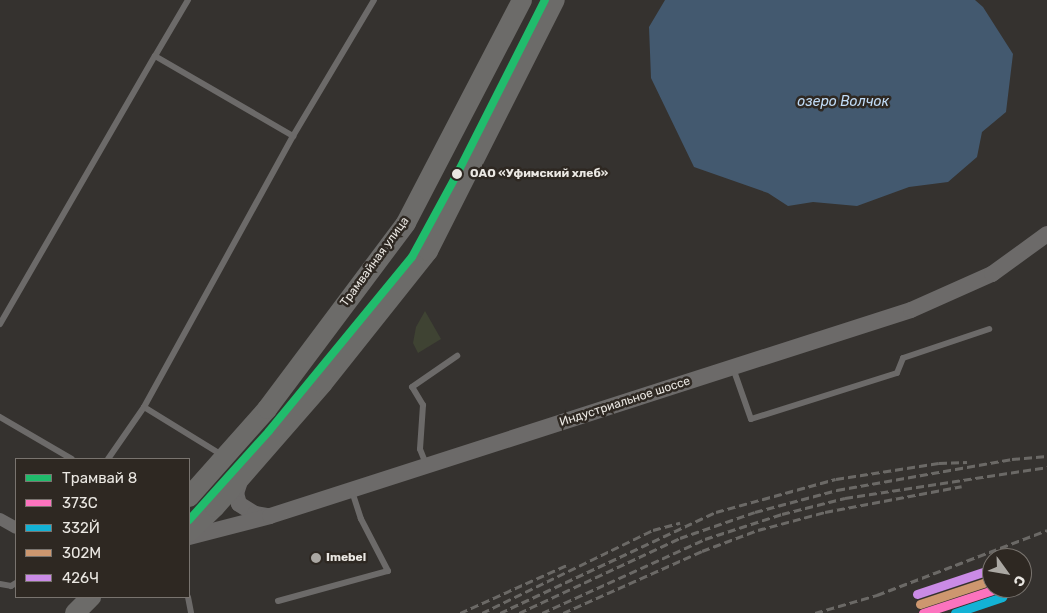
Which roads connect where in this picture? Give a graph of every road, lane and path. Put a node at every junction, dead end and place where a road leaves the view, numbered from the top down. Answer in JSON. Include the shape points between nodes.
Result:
{"nodes":[{"id":1,"x":188,"y":0,"type":"edge"},
{"id":2,"x":374,"y":0,"type":"edge"},
{"id":3,"x":522,"y":0,"type":"edge"},
{"id":4,"x":555,"y":0,"type":"edge"},
{"id":5,"x":155,"y":56,"type":"junction"},
{"id":6,"x":293,"y":136,"type":"junction"},
{"id":7,"x":1047,"y":234,"type":"edge"},
{"id":8,"x":0,"y":324,"type":"edge"},
{"id":9,"x":989,"y":329,"type":"dead end"},
{"id":10,"x":457,"y":356,"type":"dead end"},
{"id":11,"x":733,"y":367,"type":"junction"},
{"id":12,"x":144,"y":407,"type":"junction"},
{"id":13,"x":0,"y":417,"type":"edge"},
{"id":14,"x":225,"y":457,"type":"junction"},
{"id":15,"x":70,"y":458,"type":"edge"},
{"id":16,"x":109,"y":458,"type":"edge"},
{"id":17,"x":426,"y":465,"type":"junction"},
{"id":18,"x":241,"y":478,"type":"junction"},
{"id":19,"x":351,"y":490,"type":"junction"},
{"id":20,"x":190,"y":496,"type":"edge"},
{"id":21,"x":270,"y":516,"type":"junction"},
{"id":22,"x":0,"y":519,"type":"edge"},
{"id":23,"x":15,"y":527,"type":"edge"},
{"id":24,"x":190,"y":531,"type":"edge"},
{"id":25,"x":190,"y":537,"type":"edge"},
{"id":26,"x":0,"y":584,"type":"edge"},
{"id":27,"x":15,"y":584,"type":"edge"},
{"id":28,"x":90,"y":598,"type":"edge"},
{"id":29,"x":188,"y":598,"type":"edge"},
{"id":30,"x":278,"y":601,"type":"dead end"},
{"id":31,"x":75,"y":613,"type":"edge"},
{"id":32,"x":192,"y":613,"type":"edge"}],
"edges":[{"from":1,"to":5,"type":"lane"},
{"from":2,"to":6,"type":"lane"},
{"from":3,"to":14,"type":"main road","name":"Трамвайная улица","via":[[406,223],[267,409]]},
{"from":4,"to":18,"type":"main road","via":[[428,251],[323,383]]},
{"from":5,"to":6,"type":"lane"},
{"from":5,"to":8,"type":"lane"},
{"from":6,"to":12,"type":"lane"},
{"from":7,"to":11,"type":"street","name":"Индустриальное шоссе","via":[[992,274],[911,310]]},
{"from":9,"to":11,"type":"lane","via":[[902,358],[897,373],[751,420]]},
{"from":10,"to":17,"type":"lane","via":[[412,387],[423,405],[420,449]]},
{"from":11,"to":17,"type":"street","name":"Индустриальное шоссе"},
{"from":12,"to":14,"type":"lane"},
{"from":12,"to":16,"type":"lane"},
{"from":13,"to":15,"type":"lane"},
{"from":14,"to":20,"type":"main road","name":"Трамвайная улица"},
{"from":17,"to":19,"type":"street","name":"Индустриальное шоссе"},
{"from":18,"to":21,"type":"street","via":[[236,493],[239,504],[255,514]]},
{"from":18,"to":24,"type":"main road"},
{"from":19,"to":21,"type":"street","name":"Индустриальное шоссе"},
{"from":19,"to":30,"type":"lane","via":[[361,519],[388,571]]},
{"from":21,"to":25,"type":"street","name":"Индустриальное шоссе"},
{"from":22,"to":23,"type":"street"},
{"from":26,"to":27,"type":"lane"},
{"from":28,"to":31,"type":"main road"},
{"from":29,"to":32,"type":"lane"}]}
